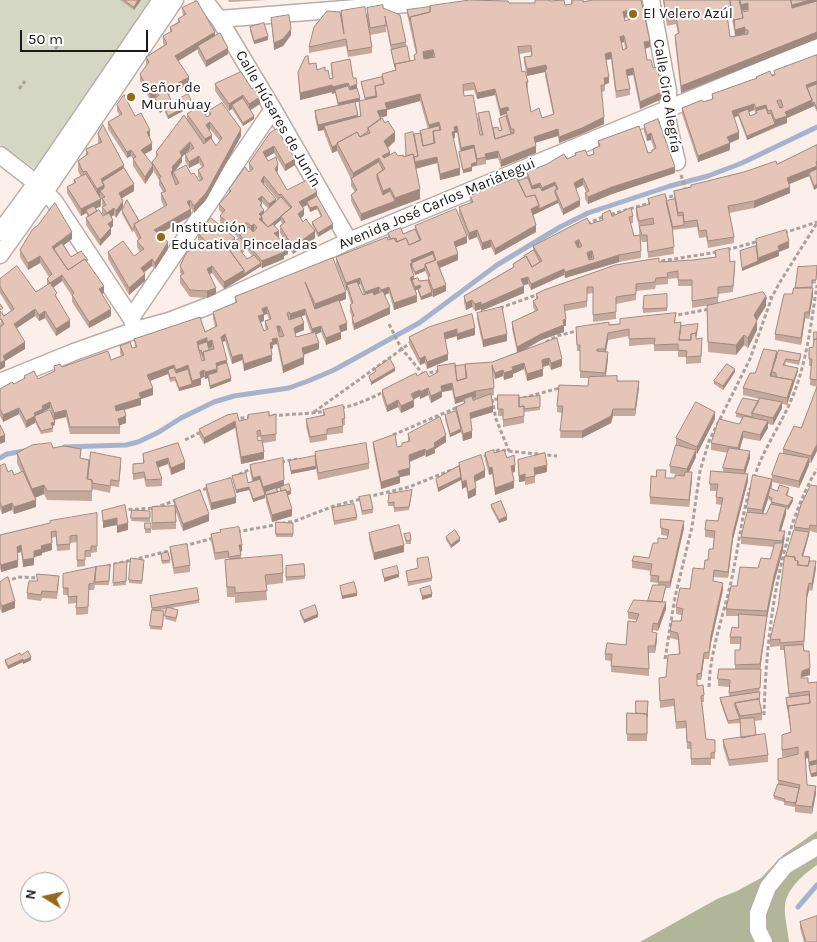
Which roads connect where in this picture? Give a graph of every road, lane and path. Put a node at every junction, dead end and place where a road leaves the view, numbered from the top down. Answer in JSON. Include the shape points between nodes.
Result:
{"nodes":[{"id":1,"x":161,"y":0,"type":"edge"},
{"id":2,"x":175,"y":0,"type":"edge"},
{"id":3,"x":204,"y":0,"type":"edge"},
{"id":4,"x":456,"y":0,"type":"edge"},
{"id":5,"x":651,"y":0,"type":"edge"},
{"id":6,"x":219,"y":19,"type":"junction"},
{"id":7,"x":62,"y":41,"type":"dead end"},
{"id":8,"x":817,"y":47,"type":"edge"},
{"id":9,"x":55,"y":50,"type":"dead end"},
{"id":10,"x":25,"y":81,"type":"dead end"},
{"id":11,"x":19,"y":89,"type":"dead end"},
{"id":12,"x":668,"y":107,"type":"junction"},
{"id":13,"x":273,"y":109,"type":"junction"},
{"id":14,"x":0,"y":155,"type":"edge"},
{"id":15,"x":677,"y":162,"type":"dead end"},
{"id":16,"x":41,"y":188,"type":"junction"},
{"id":17,"x":687,"y":192,"type":"edge"},
{"id":18,"x":817,"y":223,"type":"edge"},
{"id":19,"x":579,"y":228,"type":"edge"},
{"id":20,"x":0,"y":232,"type":"edge"},
{"id":21,"x":777,"y":235,"type":"edge"},
{"id":22,"x":349,"y":241,"type":"junction"},
{"id":23,"x":761,"y":241,"type":"edge"},
{"id":24,"x":0,"y":255,"type":"edge"},
{"id":25,"x":652,"y":262,"type":"edge"},
{"id":26,"x":817,"y":285,"type":"edge"},
{"id":27,"x":544,"y":292,"type":"edge"},
{"id":28,"x":772,"y":297,"type":"junction"},
{"id":29,"x":755,"y":300,"type":"edge"},
{"id":30,"x":712,"y":309,"type":"edge"},
{"id":31,"x":493,"y":310,"type":"edge"},
{"id":32,"x":667,"y":317,"type":"edge"},
{"id":33,"x":134,"y":324,"type":"junction"},
{"id":34,"x":389,"y":324,"type":"dead end"},
{"id":35,"x":582,"y":330,"type":"edge"},
{"id":36,"x":414,"y":340,"type":"edge"},
{"id":37,"x":541,"y":344,"type":"edge"},
{"id":38,"x":401,"y":348,"type":"junction"},
{"id":39,"x":446,"y":369,"type":"edge"},
{"id":40,"x":423,"y":374,"type":"junction"},
{"id":41,"x":416,"y":376,"type":"edge"},
{"id":42,"x":0,"y":382,"type":"edge"},
{"id":43,"x":569,"y":386,"type":"edge"},
{"id":44,"x":386,"y":390,"type":"edge"},
{"id":45,"x":515,"y":398,"type":"edge"},
{"id":46,"x":492,"y":399,"type":"junction"},
{"id":47,"x":507,"y":399,"type":"edge"},
{"id":48,"x":484,"y":400,"type":"edge"},
{"id":49,"x":459,"y":407,"type":"edge"},
{"id":50,"x":312,"y":413,"type":"junction"},
{"id":51,"x":252,"y":416,"type":"edge"},
{"id":52,"x":262,"y":416,"type":"edge"},
{"id":53,"x":230,"y":419,"type":"edge"},
{"id":54,"x":209,"y":427,"type":"edge"},
{"id":55,"x":389,"y":437,"type":"edge"},
{"id":56,"x":185,"y":440,"type":"dead end"},
{"id":57,"x":509,"y":451,"type":"junction"},
{"id":58,"x":558,"y":456,"type":"dead end"},
{"id":59,"x":302,"y":458,"type":"edge"},
{"id":60,"x":472,"y":461,"type":"edge"},
{"id":61,"x":274,"y":464,"type":"edge"},
{"id":62,"x":255,"y":468,"type":"edge"},
{"id":63,"x":455,"y":469,"type":"edge"},
{"id":64,"x":817,"y":469,"type":"edge"},
{"id":65,"x":225,"y":481,"type":"edge"},
{"id":66,"x":218,"y":484,"type":"edge"},
{"id":67,"x":192,"y":494,"type":"edge"},
{"id":68,"x":184,"y":497,"type":"edge"},
{"id":69,"x":114,"y":512,"type":"edge"},
{"id":70,"x":234,"y":533,"type":"edge"},
{"id":71,"x":218,"y":537,"type":"edge"},
{"id":72,"x":183,"y":547,"type":"edge"},
{"id":73,"x":174,"y":549,"type":"edge"},
{"id":74,"x":101,"y":568,"type":"edge"},
{"id":75,"x":42,"y":578,"type":"edge"},
{"id":76,"x":0,"y":584,"type":"edge"},
{"id":77,"x":665,"y":659,"type":"dead end"},
{"id":78,"x":708,"y":687,"type":"dead end"},
{"id":79,"x":764,"y":715,"type":"edge"},
{"id":80,"x":817,"y":847,"type":"edge"},
{"id":81,"x":764,"y":942,"type":"edge"}],
"edges":[{"from":1,"to":16,"type":"street"},
{"from":2,"to":16,"type":"street"},
{"from":3,"to":6,"type":"street","name":"Calle Húsares de Junín"},
{"from":4,"to":6,"type":"street"},
{"from":5,"to":12,"type":"street","name":"Calle Ciro Alegría"},
{"from":6,"to":13,"type":"street","name":"Calle Húsares de Junín"},
{"from":7,"to":9,"type":"path"},
{"from":8,"to":12,"type":"street","name":"Avenida José Carlos Mariátegui"},
{"from":10,"to":11,"type":"path"},
{"from":12,"to":15,"type":"street","name":"Calle Ciro Alegría","via":[[669,132]]},
{"from":12,"to":22,"type":"street","name":"Avenida José Carlos Mariátegui"},
{"from":13,"to":22,"type":"street","name":"Calle Húsares de Junín"},
{"from":13,"to":33,"type":"street"},
{"from":14,"to":16,"type":"street"},
{"from":16,"to":20,"type":"street"},
{"from":16,"to":24,"type":"street"},
{"from":16,"to":33,"type":"street","via":[[54,201]]},
{"from":17,"to":19,"type":"path","via":[[606,216]]},
{"from":18,"to":21,"type":"path"},
{"from":18,"to":28,"type":"path"},
{"from":22,"to":33,"type":"street","name":"Avenida José Carlos Mariátegui","via":[[211,305],[169,321]]},
{"from":23,"to":25,"type":"path","via":[[713,253]]},
{"from":26,"to":78,"type":"path","via":[[799,380],[786,413],[763,454],[748,495],[709,668]]},
{"from":27,"to":31,"type":"path"},
{"from":28,"to":29,"type":"path"},
{"from":28,"to":77,"type":"path","via":[[750,359],[704,453]]},
{"from":30,"to":32,"type":"path"},
{"from":33,"to":42,"type":"street","name":"Avenida José Carlos Mariátegui"},
{"from":34,"to":38,"type":"path"},
{"from":35,"to":37,"type":"path","via":[[556,336]]},
{"from":36,"to":38,"type":"path"},
{"from":38,"to":40,"type":"path"},
{"from":38,"to":50,"type":"path"},
{"from":39,"to":40,"type":"path"},
{"from":40,"to":41,"type":"path"},
{"from":43,"to":45,"type":"path"},
{"from":44,"to":50,"type":"path","via":[[352,406]]},
{"from":46,"to":47,"type":"path"},
{"from":46,"to":48,"type":"path"},
{"from":46,"to":57,"type":"path"},
{"from":49,"to":55,"type":"path"},
{"from":50,"to":52,"type":"path"},
{"from":51,"to":53,"type":"path"},
{"from":54,"to":56,"type":"path"},
{"from":57,"to":58,"type":"path"},
{"from":57,"to":60,"type":"path","via":[[498,450]]},
{"from":59,"to":61,"type":"path"},
{"from":62,"to":65,"type":"path"},
{"from":63,"to":70,"type":"path","via":[[409,487],[334,506],[295,521]]},
{"from":64,"to":79,"type":"path","via":[[790,530],[780,573],[766,658]]},
{"from":66,"to":67,"type":"path"},
{"from":68,"to":69,"type":"path","via":[[154,508]]},
{"from":71,"to":72,"type":"path"},
{"from":73,"to":74,"type":"path"},
{"from":75,"to":76,"type":"path","via":[[18,577]]},
{"from":80,"to":81,"type":"street","via":[[785,866],[768,887],[758,913],[758,930]]}]}
